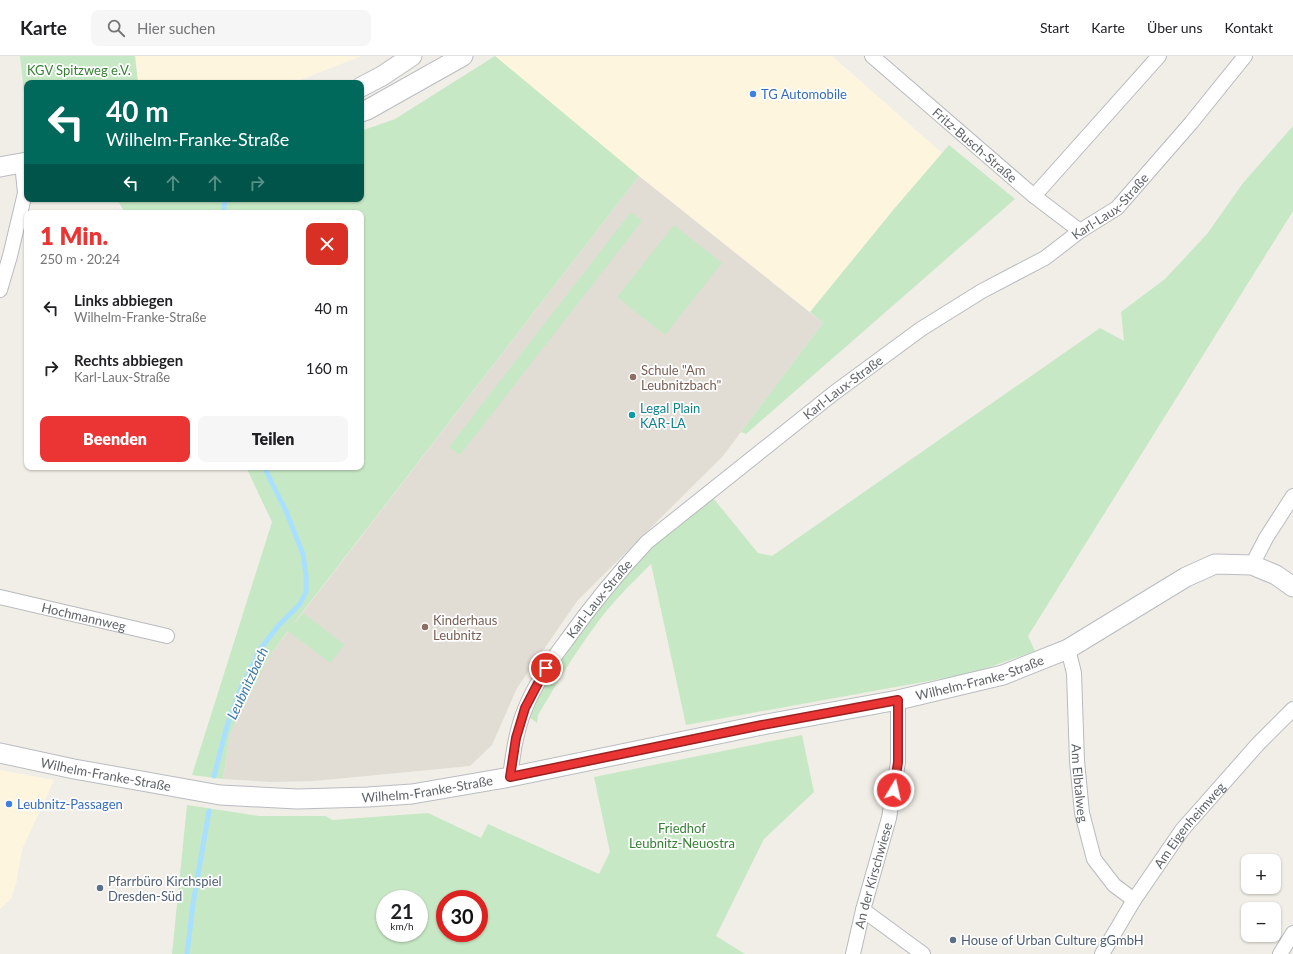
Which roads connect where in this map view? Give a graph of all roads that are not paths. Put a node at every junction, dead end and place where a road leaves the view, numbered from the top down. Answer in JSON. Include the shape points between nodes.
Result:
{"nodes":[{"id":1,"x":412,"y":56,"type":"edge"},
{"id":2,"x":462,"y":56,"type":"edge"},
{"id":3,"x":872,"y":56,"type":"edge"},
{"id":4,"x":1159,"y":56,"type":"edge"},
{"id":5,"x":1245,"y":56,"type":"edge"},
{"id":6,"x":364,"y":85,"type":"edge"},
{"id":7,"x":364,"y":111,"type":"edge"},
{"id":8,"x":24,"y":163,"type":"edge"},
{"id":9,"x":0,"y":167,"type":"edge"},
{"id":10,"x":1034,"y":196,"type":"junction"},
{"id":11,"x":24,"y":197,"type":"edge"},
{"id":12,"x":1080,"y":231,"type":"junction"},
{"id":13,"x":0,"y":290,"type":"edge"},
{"id":14,"x":1293,"y":496,"type":"edge"},
{"id":15,"x":1252,"y":565,"type":"junction"},
{"id":16,"x":1293,"y":587,"type":"edge"},
{"id":17,"x":0,"y":597,"type":"edge"},
{"id":18,"x":167,"y":636,"type":"dead end"},
{"id":19,"x":1068,"y":649,"type":"junction"},
{"id":20,"x":898,"y":700,"type":"junction"},
{"id":21,"x":1293,"y":709,"type":"edge"},
{"id":22,"x":0,"y":753,"type":"edge"},
{"id":23,"x":510,"y":777,"type":"junction"},
{"id":24,"x":1134,"y":900,"type":"junction"},
{"id":25,"x":863,"y":910,"type":"junction"},
{"id":26,"x":1293,"y":933,"type":"edge"},
{"id":27,"x":853,"y":954,"type":"edge"},
{"id":28,"x":923,"y":954,"type":"edge"},
{"id":29,"x":1102,"y":954,"type":"edge"},
{"id":30,"x":1280,"y":954,"type":"edge"}],
"edges":[{"from":1,"to":6,"type":"street"},
{"from":2,"to":7,"type":"street"},
{"from":3,"to":10,"type":"street","name":"Fritz-Busch-Straße"},
{"from":4,"to":10,"type":"street"},
{"from":5,"to":12,"type":"street","name":"Karl-Laux-Straße","via":[[1117,208]]},
{"from":8,"to":9,"type":"street"},
{"from":10,"to":12,"type":"street","name":"Fritz-Busch-Straße"},
{"from":11,"to":13,"type":"street"},
{"from":12,"to":23,"type":"street","name":"Karl-Laux-Straße","via":[[1045,258],[982,291],[897,346],[834,393],[648,542],[591,605],[546,668],[525,708],[516,738]]},
{"from":14,"to":15,"type":"street"},
{"from":15,"to":16,"type":"street","name":"Wilhelm-Franke-Straße","via":[[1276,575]]},
{"from":15,"to":19,"type":"street","name":"Wilhelm-Franke-Straße","via":[[1215,564],[1192,574]]},
{"from":17,"to":18,"type":"street","name":"Hochmannweg"},
{"from":19,"to":20,"type":"street","name":"Wilhelm-Franke-Straße","via":[[1003,675]]},
{"from":19,"to":24,"type":"street","name":"Am Elbtalweg","via":[[1074,673],[1077,761],[1082,812],[1094,859],[1114,885]]},
{"from":20,"to":23,"type":"street","name":"Wilhelm-Franke-Straße"},
{"from":20,"to":25,"type":"street","name":"An der Kirschwiese","via":[[898,762],[889,818]]},
{"from":21,"to":24,"type":"street","name":"Am Eigenheimweg","via":[[1258,744],[1182,830]]},
{"from":22,"to":23,"type":"street","name":"Wilhelm-Franke-Straße","via":[[220,795],[297,799],[412,794]]},
{"from":24,"to":29,"type":"street","name":"Am Eigenheimweg"},
{"from":25,"to":27,"type":"street","name":"An der Kirschwiese"},
{"from":25,"to":28,"type":"street"},
{"from":26,"to":30,"type":"street"}]}
